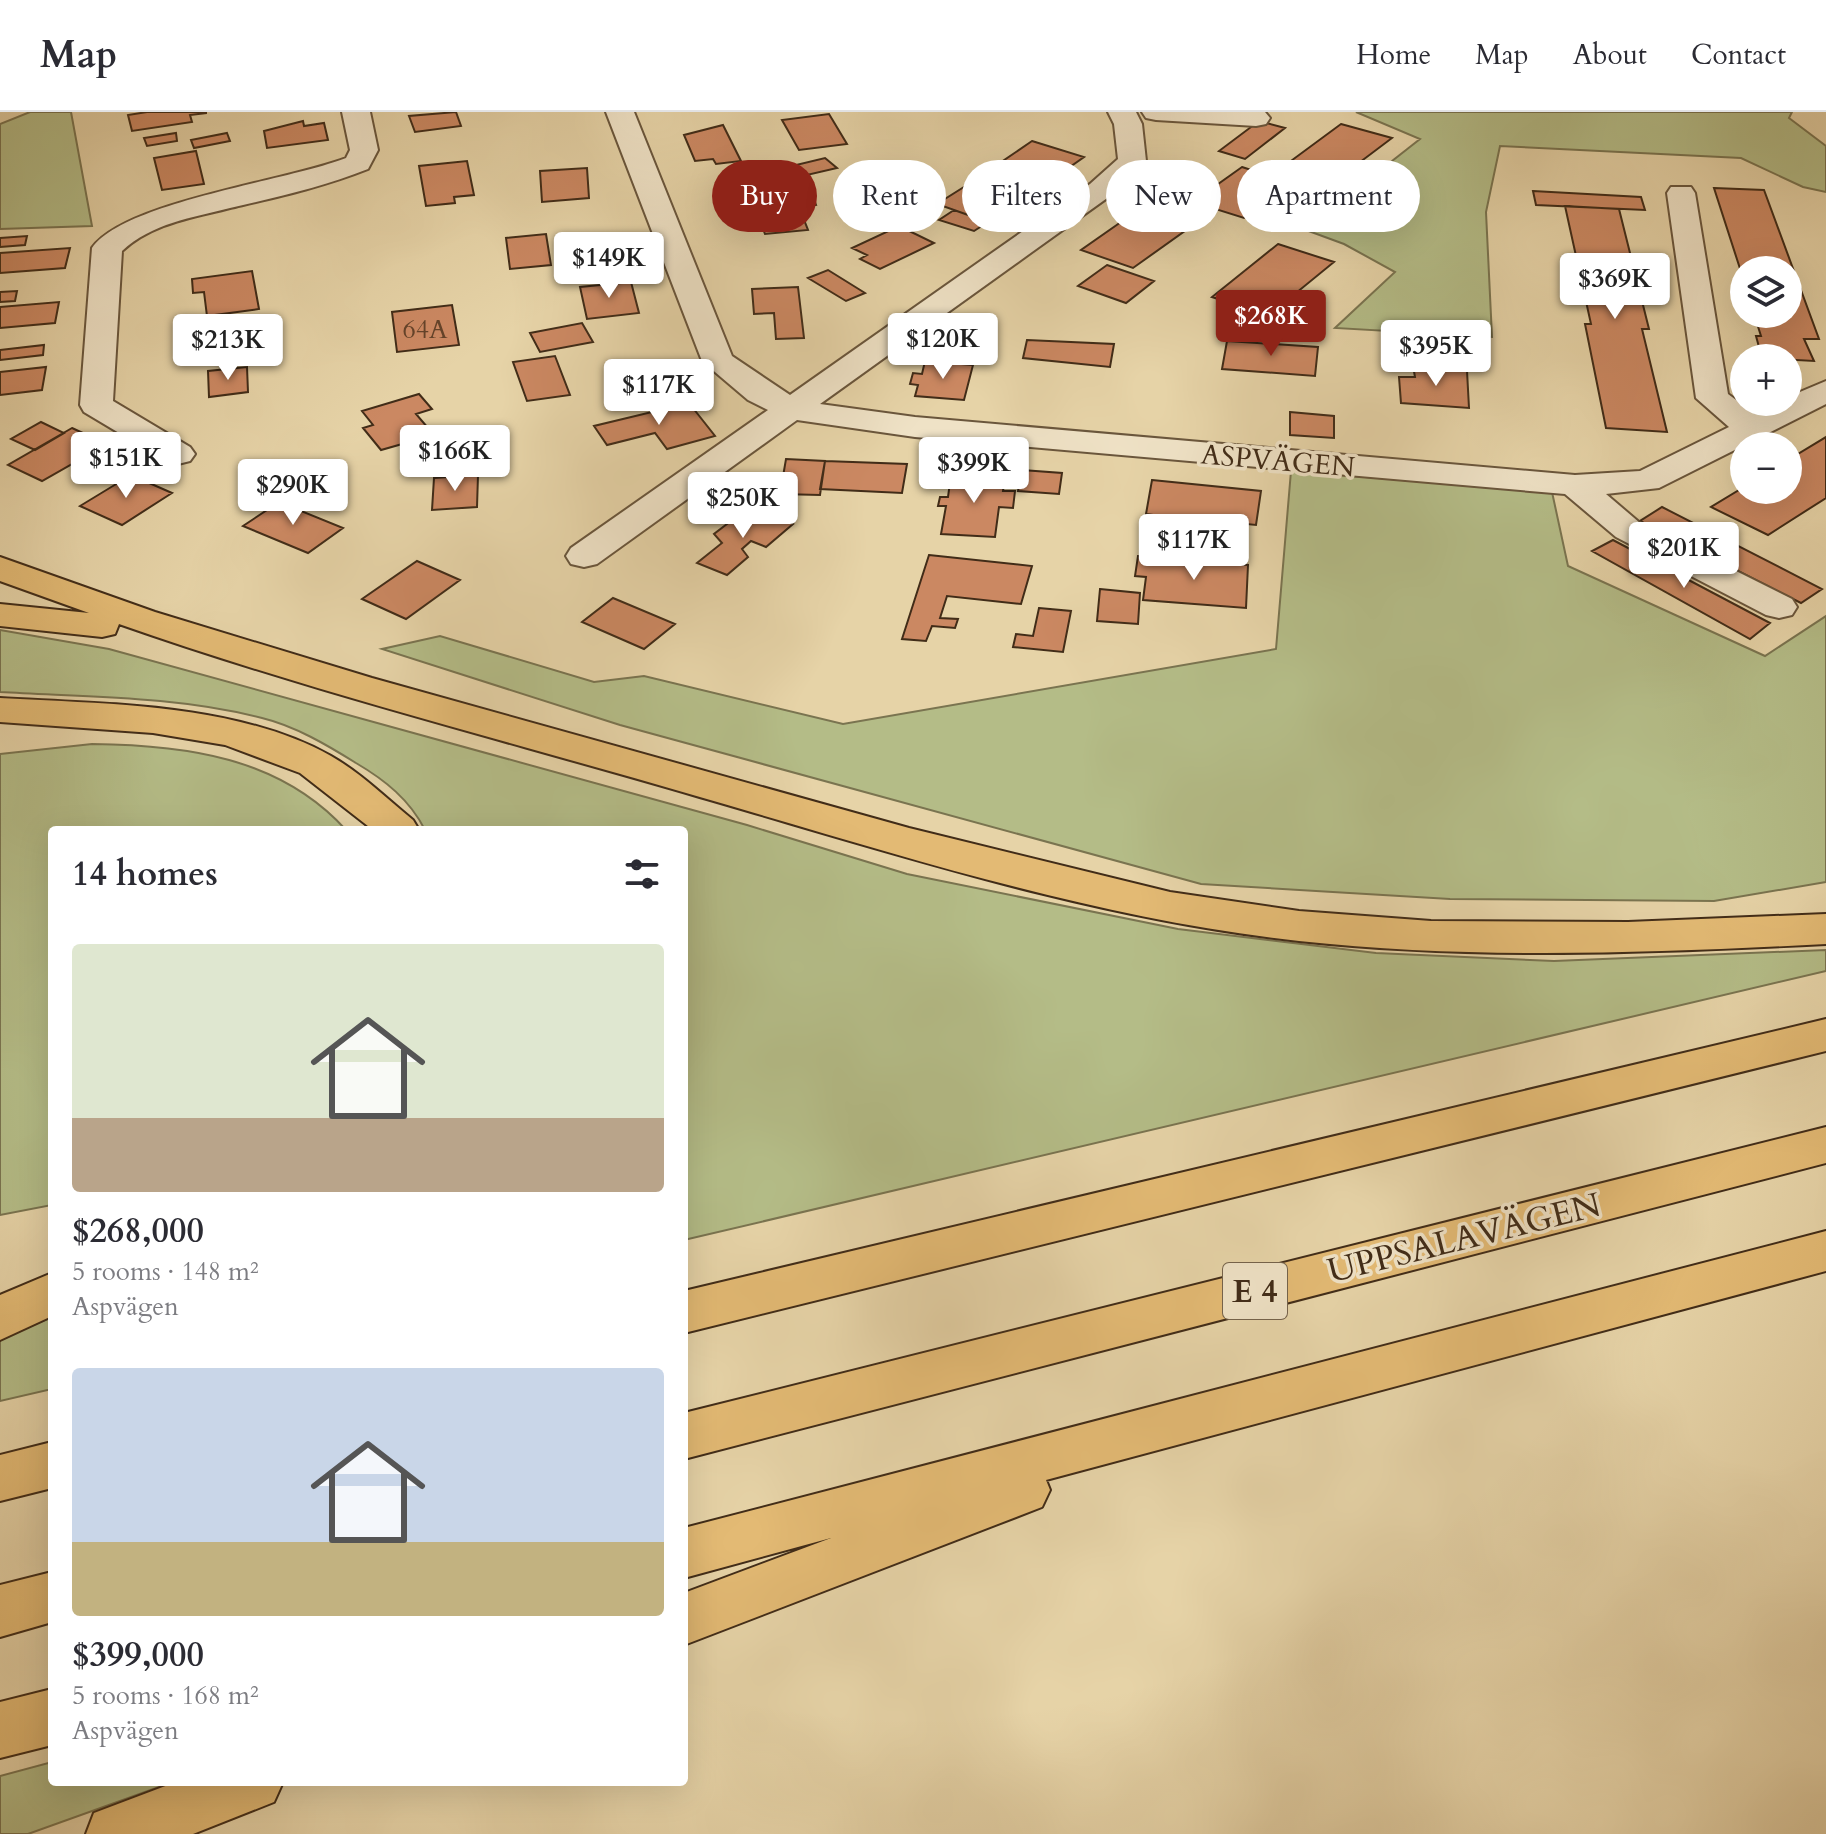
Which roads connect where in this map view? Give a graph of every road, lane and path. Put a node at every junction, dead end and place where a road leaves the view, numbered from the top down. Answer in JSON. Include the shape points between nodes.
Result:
{"nodes":[{"id":1,"x":356,"y":112,"type":"edge"},
{"id":2,"x":620,"y":112,"type":"edge"},
{"id":3,"x":1122,"y":112,"type":"edge"},
{"id":4,"x":1156,"y":112,"type":"edge"},
{"id":5,"x":1256,"y":118,"type":"dead end"},
{"id":6,"x":1681,"y":193,"type":"dead end"},
{"id":7,"x":1826,"y":391,"type":"edge"},
{"id":8,"x":794,"y":410,"type":"junction"},
{"id":9,"x":1751,"y":427,"type":"junction"},
{"id":10,"x":178,"y":454,"type":"dead end"},
{"id":11,"x":1575,"y":485,"type":"junction"},
{"id":12,"x":584,"y":556,"type":"dead end"},
{"id":13,"x":0,"y":568,"type":"edge"},
{"id":14,"x":1779,"y":607,"type":"dead end"},
{"id":15,"x":0,"y":615,"type":"edge"},
{"id":16,"x":223,"y":647,"type":"junction"},
{"id":17,"x":0,"y":710,"type":"edge"},
{"id":18,"x":103,"y":718,"type":"junction"},
{"id":19,"x":0,"y":737,"type":"edge"},
{"id":20,"x":393,"y":826,"type":"edge"},
{"id":21,"x":1826,"y":929,"type":"edge"},
{"id":22,"x":1826,"y":1035,"type":"edge"},
{"id":23,"x":1826,"y":1145,"type":"edge"},
{"id":24,"x":1826,"y":1251,"type":"edge"},
{"id":25,"x":48,"y":1295,"type":"edge"},
{"id":26,"x":688,"y":1311,"type":"edge"},
{"id":27,"x":0,"y":1319,"type":"edge"},
{"id":28,"x":1231,"y":1411,"type":"junction"},
{"id":29,"x":688,"y":1435,"type":"edge"},
{"id":30,"x":48,"y":1466,"type":"edge"},
{"id":31,"x":0,"y":1478,"type":"edge"},
{"id":32,"x":688,"y":1552,"type":"edge"},
{"id":33,"x":48,"y":1598,"type":"edge"},
{"id":34,"x":0,"y":1611,"type":"edge"},
{"id":35,"x":688,"y":1617,"type":"edge"},
{"id":36,"x":48,"y":1718,"type":"edge"},
{"id":37,"x":0,"y":1730,"type":"edge"},
{"id":38,"x":242,"y":1786,"type":"edge"},
{"id":39,"x":116,"y":1834,"type":"edge"}],
"edges":[{"from":1,"to":10,"type":"street","via":[[364,150],[358,163],[153,219],[107,248],[96,405]]},
{"from":2,"to":8,"type":"street","name":"ASPVÄGEN","via":[[718,361],[760,393]]},
{"from":3,"to":8,"type":"street","via":[[1132,161],[1100,190]]},
{"from":4,"to":5,"type":"street"},
{"from":6,"to":9,"type":"street","via":[[1712,398]]},
{"from":7,"to":9,"type":"street","name":"ASPVÄGEN"},
{"from":8,"to":11,"type":"street","name":"ASPVÄGEN","via":[[915,427]]},
{"from":8,"to":12,"type":"street"},
{"from":9,"to":11,"type":"street","name":"ASPVÄGEN","via":[[1647,481]]},
{"from":11,"to":14,"type":"street","via":[[1628,530]]},
{"from":13,"to":16,"type":"highway"},
{"from":15,"to":16,"type":"highway","via":[[87,623]]},
{"from":16,"to":21,"type":"highway","via":[[865,830],[1184,910],[1296,926],[1472,940]]},
{"from":17,"to":18,"type":"highway"},
{"from":18,"to":19,"type":"highway"},
{"from":18,"to":20,"type":"highway","via":[[177,723],[301,757],[350,788]]},
{"from":22,"to":26,"type":"highway"},
{"from":23,"to":29,"type":"highway","name":"UPPSALAVÄGEN","number":"E 4"},
{"from":24,"to":28,"type":"highway"},
{"from":25,"to":27,"type":"highway"},
{"from":28,"to":32,"type":"highway"},
{"from":28,"to":35,"type":"highway"},
{"from":30,"to":31,"type":"highway"},
{"from":33,"to":34,"type":"highway"},
{"from":36,"to":37,"type":"highway"},
{"from":38,"to":39,"type":"highway"}]}
